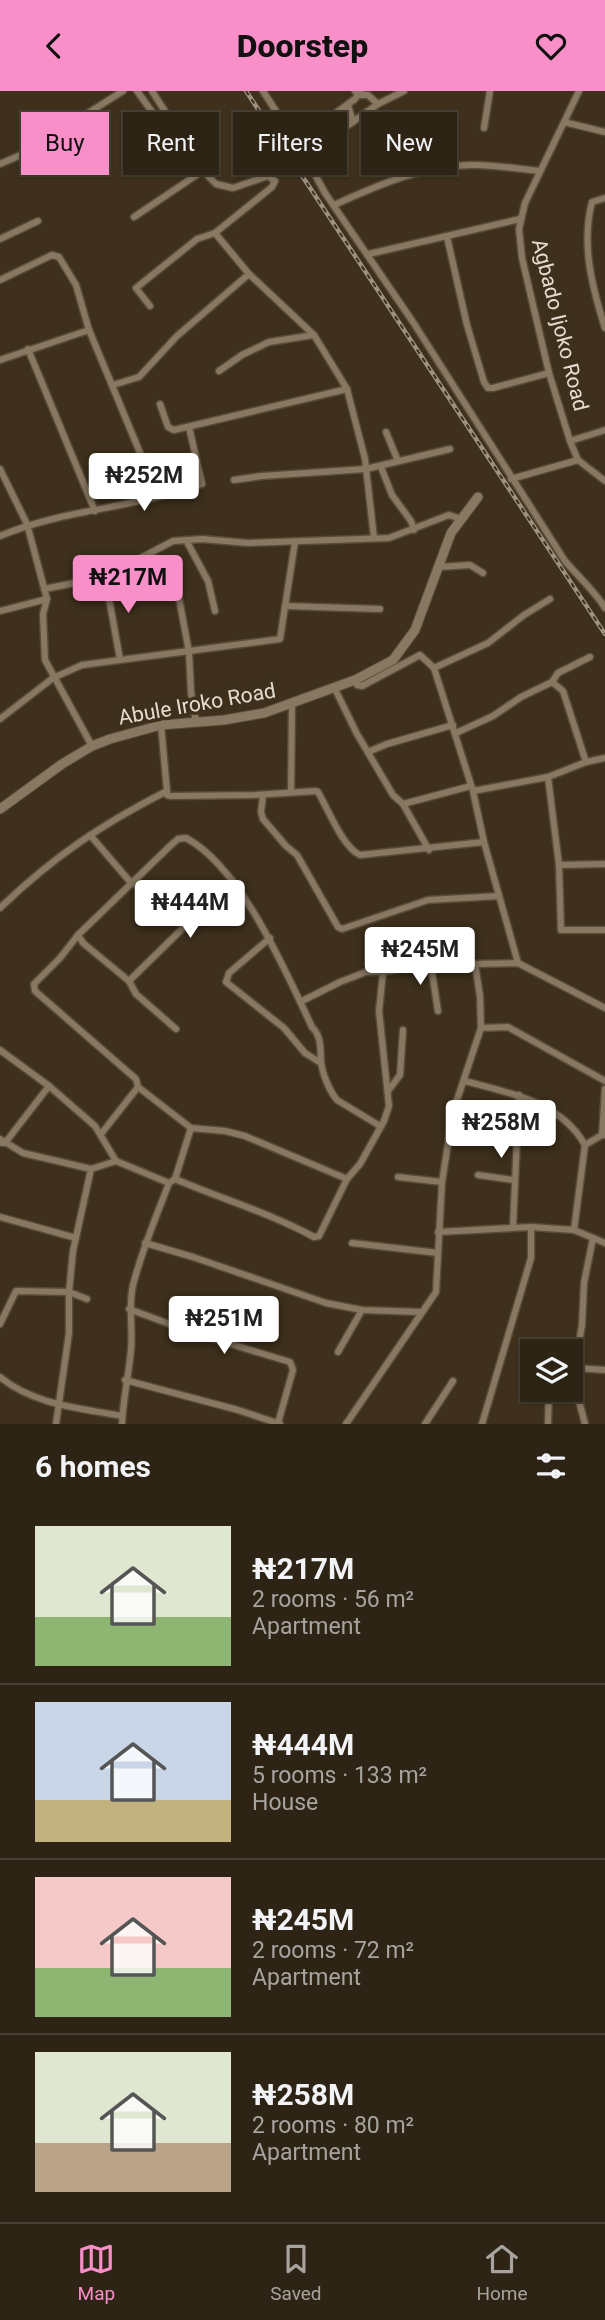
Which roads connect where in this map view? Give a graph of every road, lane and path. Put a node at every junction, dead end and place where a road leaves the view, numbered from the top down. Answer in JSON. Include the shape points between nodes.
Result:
{"nodes":[{"id":1,"x":123,"y":91,"type":"edge"},
{"id":2,"x":136,"y":91,"type":"edge"},
{"id":3,"x":152,"y":91,"type":"edge"},
{"id":4,"x":263,"y":91,"type":"edge"},
{"id":5,"x":404,"y":91,"type":"edge"},
{"id":6,"x":490,"y":91,"type":"edge"},
{"id":7,"x":579,"y":91,"type":"edge"},
{"id":8,"x":358,"y":93,"type":"edge"},
{"id":9,"x":378,"y":104,"type":"junction"},
{"id":10,"x":348,"y":105,"type":"junction"},
{"id":11,"x":152,"y":112,"type":"edge"},
{"id":12,"x":164,"y":112,"type":"edge"},
{"id":13,"x":276,"y":112,"type":"edge"},
{"id":14,"x":338,"y":112,"type":"edge"},
{"id":15,"x":565,"y":121,"type":"junction"},
{"id":16,"x":353,"y":122,"type":"junction"},
{"id":17,"x":347,"y":126,"type":"edge"},
{"id":18,"x":484,"y":128,"type":"dead end"},
{"id":19,"x":605,"y":132,"type":"edge"},
{"id":20,"x":0,"y":164,"type":"edge"},
{"id":21,"x":540,"y":171,"type":"junction"},
{"id":22,"x":197,"y":175,"type":"edge"},
{"id":23,"x":203,"y":175,"type":"edge"},
{"id":24,"x":314,"y":175,"type":"edge"},
{"id":25,"x":605,"y":198,"type":"edge"},
{"id":26,"x":334,"y":205,"type":"junction"},
{"id":27,"x":134,"y":217,"type":"dead end"},
{"id":28,"x":520,"y":219,"type":"junction"},
{"id":29,"x":38,"y":221,"type":"dead end"},
{"id":30,"x":215,"y":233,"type":"junction"},
{"id":31,"x":447,"y":237,"type":"junction"},
{"id":32,"x":0,"y":239,"type":"edge"},
{"id":33,"x":369,"y":254,"type":"junction"},
{"id":34,"x":249,"y":274,"type":"junction"},
{"id":35,"x":0,"y":280,"type":"edge"},
{"id":36,"x":150,"y":306,"type":"dead end"},
{"id":37,"x":605,"y":328,"type":"edge"},
{"id":38,"x":89,"y":330,"type":"junction"},
{"id":39,"x":314,"y":335,"type":"junction"},
{"id":40,"x":28,"y":349,"type":"junction"},
{"id":41,"x":0,"y":359,"type":"edge"},
{"id":42,"x":219,"y":371,"type":"dead end"},
{"id":43,"x":549,"y":373,"type":"junction"},
{"id":44,"x":113,"y":385,"type":"junction"},
{"id":45,"x":347,"y":389,"type":"junction"},
{"id":46,"x":160,"y":404,"type":"dead end"},
{"id":47,"x":189,"y":427,"type":"junction"},
{"id":48,"x":605,"y":430,"type":"edge"},
{"id":49,"x":386,"y":432,"type":"dead end"},
{"id":50,"x":570,"y":441,"type":"junction"},
{"id":51,"x":450,"y":449,"type":"dead end"},
{"id":52,"x":578,"y":460,"type":"junction"},
{"id":53,"x":398,"y":461,"type":"junction"},
{"id":54,"x":381,"y":467,"type":"junction"},
{"id":55,"x":0,"y":469,"type":"edge"},
{"id":56,"x":366,"y":469,"type":"junction"},
{"id":57,"x":511,"y":479,"type":"junction"},
{"id":58,"x":234,"y":480,"type":"dead end"},
{"id":59,"x":605,"y":481,"type":"edge"},
{"id":60,"x":158,"y":496,"type":"junction"},
{"id":61,"x":478,"y":497,"type":"dead end"},
{"id":62,"x":95,"y":511,"type":"junction"},
{"id":63,"x":461,"y":519,"type":"junction"},
{"id":64,"x":27,"y":524,"type":"junction"},
{"id":65,"x":414,"y":530,"type":"junction"},
{"id":66,"x":0,"y":536,"type":"edge"},
{"id":67,"x":374,"y":538,"type":"junction"},
{"id":68,"x":186,"y":540,"type":"junction"},
{"id":69,"x":295,"y":542,"type":"junction"},
{"id":70,"x":440,"y":567,"type":"junction"},
{"id":71,"x":483,"y":573,"type":"dead end"},
{"id":72,"x":105,"y":577,"type":"junction"},
{"id":73,"x":44,"y":589,"type":"junction"},
{"id":74,"x":178,"y":593,"type":"dead end"},
{"id":75,"x":47,"y":599,"type":"junction"},
{"id":76,"x":550,"y":599,"type":"dead end"},
{"id":77,"x":285,"y":605,"type":"junction"},
{"id":78,"x":605,"y":608,"type":"edge"},
{"id":79,"x":380,"y":609,"type":"dead end"},
{"id":80,"x":0,"y":611,"type":"edge"},
{"id":81,"x":215,"y":611,"type":"dead end"},
{"id":82,"x":189,"y":652,"type":"junction"},
{"id":83,"x":590,"y":657,"type":"dead end"},
{"id":84,"x":120,"y":659,"type":"junction"},
{"id":85,"x":434,"y":668,"type":"junction"},
{"id":86,"x":53,"y":678,"type":"junction"},
{"id":87,"x":355,"y":680,"type":"junction"},
{"id":88,"x":552,"y":682,"type":"junction"},
{"id":89,"x":334,"y":687,"type":"junction"},
{"id":90,"x":292,"y":704,"type":"junction"},
{"id":91,"x":0,"y":719,"type":"edge"},
{"id":92,"x":196,"y":722,"type":"junction"},
{"id":93,"x":161,"y":725,"type":"junction"},
{"id":94,"x":455,"y":729,"type":"junction"},
{"id":95,"x":92,"y":746,"type":"junction"},
{"id":96,"x":368,"y":752,"type":"junction"},
{"id":97,"x":605,"y":758,"type":"edge"},
{"id":98,"x":586,"y":762,"type":"junction"},
{"id":99,"x":548,"y":777,"type":"junction"},
{"id":100,"x":472,"y":788,"type":"junction"},
{"id":101,"x":167,"y":791,"type":"junction"},
{"id":102,"x":291,"y":792,"type":"junction"},
{"id":103,"x":263,"y":795,"type":"junction"},
{"id":104,"x":404,"y":804,"type":"junction"},
{"id":105,"x":1,"y":805,"type":"edge"},
{"id":106,"x":90,"y":835,"type":"junction"},
{"id":107,"x":484,"y":842,"type":"junction"},
{"id":108,"x":429,"y":849,"type":"junction"},
{"id":109,"x":605,"y":864,"type":"edge"},
{"id":110,"x":559,"y":865,"type":"junction"},
{"id":111,"x":232,"y":880,"type":"junction"},
{"id":112,"x":132,"y":884,"type":"junction"},
{"id":113,"x":499,"y":896,"type":"junction"},
{"id":114,"x":0,"y":908,"type":"edge"},
{"id":115,"x":605,"y":930,"type":"edge"},
{"id":116,"x":78,"y":935,"type":"junction"},
{"id":117,"x":270,"y":938,"type":"junction"},
{"id":118,"x":430,"y":959,"type":"junction"},
{"id":119,"x":518,"y":963,"type":"junction"},
{"id":120,"x":475,"y":964,"type":"junction"},
{"id":121,"x":383,"y":972,"type":"junction"},
{"id":122,"x":129,"y":981,"type":"junction"},
{"id":123,"x":300,"y":1002,"type":"junction"},
{"id":124,"x":605,"y":1008,"type":"edge"},
{"id":125,"x":438,"y":1011,"type":"dead end"},
{"id":126,"x":481,"y":1028,"type":"junction"},
{"id":127,"x":176,"y":1029,"type":"dead end"},
{"id":128,"x":403,"y":1030,"type":"dead end"},
{"id":129,"x":0,"y":1050,"type":"edge"},
{"id":130,"x":321,"y":1063,"type":"junction"},
{"id":131,"x":465,"y":1081,"type":"junction"},
{"id":132,"x":605,"y":1081,"type":"edge"},
{"id":133,"x":49,"y":1086,"type":"junction"},
{"id":134,"x":138,"y":1087,"type":"junction"},
{"id":135,"x":605,"y":1089,"type":"edge"},
{"id":136,"x":388,"y":1091,"type":"junction"},
{"id":137,"x":519,"y":1095,"type":"junction"},
{"id":138,"x":380,"y":1126,"type":"junction"},
{"id":139,"x":191,"y":1128,"type":"junction"},
{"id":140,"x":101,"y":1134,"type":"junction"},
{"id":141,"x":603,"y":1135,"type":"edge"},
{"id":142,"x":2,"y":1142,"type":"edge"},
{"id":143,"x":585,"y":1146,"type":"junction"},
{"id":144,"x":116,"y":1161,"type":"junction"},
{"id":145,"x":91,"y":1168,"type":"junction"},
{"id":146,"x":478,"y":1175,"type":"dead end"},
{"id":147,"x":398,"y":1177,"type":"dead end"},
{"id":148,"x":347,"y":1179,"type":"junction"},
{"id":149,"x":513,"y":1180,"type":"junction"},
{"id":150,"x":172,"y":1181,"type":"junction"},
{"id":151,"x":442,"y":1182,"type":"junction"},
{"id":152,"x":0,"y":1217,"type":"edge"},
{"id":153,"x":513,"y":1227,"type":"junction"},
{"id":154,"x":531,"y":1227,"type":"junction"},
{"id":155,"x":574,"y":1230,"type":"junction"},
{"id":156,"x":439,"y":1233,"type":"junction"},
{"id":157,"x":76,"y":1238,"type":"junction"},
{"id":158,"x":593,"y":1238,"type":"junction"},
{"id":159,"x":145,"y":1243,"type":"junction"},
{"id":160,"x":352,"y":1243,"type":"dead end"},
{"id":161,"x":605,"y":1243,"type":"edge"},
{"id":162,"x":438,"y":1253,"type":"junction"},
{"id":163,"x":69,"y":1292,"type":"junction"},
{"id":164,"x":87,"y":1299,"type":"dead end"},
{"id":165,"x":129,"y":1309,"type":"junction"},
{"id":166,"x":362,"y":1310,"type":"junction"},
{"id":167,"x":421,"y":1311,"type":"junction"},
{"id":168,"x":0,"y":1324,"type":"edge"},
{"id":169,"x":580,"y":1339,"type":"edge"},
{"id":170,"x":338,"y":1352,"type":"dead end"},
{"id":171,"x":583,"y":1369,"type":"edge"},
{"id":172,"x":605,"y":1370,"type":"edge"},
{"id":173,"x":0,"y":1377,"type":"edge"},
{"id":174,"x":125,"y":1380,"type":"junction"},
{"id":175,"x":453,"y":1381,"type":"dead end"},
{"id":176,"x":549,"y":1402,"type":"edge"},
{"id":177,"x":579,"y":1402,"type":"edge"},
{"id":178,"x":58,"y":1403,"type":"junction"},
{"id":179,"x":122,"y":1420,"type":"edge"},
{"id":180,"x":262,"y":1421,"type":"edge"},
{"id":181,"x":279,"y":1423,"type":"edge"},
{"id":182,"x":57,"y":1424,"type":"edge"},
{"id":183,"x":346,"y":1424,"type":"edge"},
{"id":184,"x":425,"y":1424,"type":"edge"},
{"id":185,"x":482,"y":1424,"type":"edge"},
{"id":186,"x":548,"y":1424,"type":"edge"},
{"id":187,"x":585,"y":1424,"type":"edge"}],
"edges":[{"from":1,"to":20,"type":"street"},
{"from":2,"to":11,"type":"street"},
{"from":3,"to":12,"type":"street"},
{"from":4,"to":13,"type":"street"},
{"from":5,"to":9,"type":"street"},
{"from":6,"to":18,"type":"street"},
{"from":7,"to":15,"type":"street","name":"Agbado Ijoko Road"},
{"from":8,"to":9,"type":"street"},
{"from":8,"to":10,"type":"street"},
{"from":9,"to":16,"type":"street"},
{"from":10,"to":14,"type":"street"},
{"from":10,"to":16,"type":"street"},
{"from":15,"to":19,"type":"street"},
{"from":15,"to":21,"type":"street","name":"Agbado Ijoko Road"},
{"from":16,"to":17,"type":"street"},
{"from":21,"to":26,"type":"street","via":[[447,167],[388,181]]},
{"from":21,"to":28,"type":"street","name":"Agbado Ijoko Road"},
{"from":22,"to":27,"type":"street"},
{"from":23,"to":30,"type":"street","via":[[233,188],[268,176],[275,181]]},
{"from":24,"to":26,"type":"street"},
{"from":25,"to":37,"type":"street","via":[[592,202],[586,234]]},
{"from":26,"to":33,"type":"street"},
{"from":28,"to":31,"type":"street"},
{"from":28,"to":43,"type":"street","name":"Agbado Ijoko Road","via":[[522,258]]},
{"from":29,"to":32,"type":"street"},
{"from":30,"to":34,"type":"street"},
{"from":30,"to":36,"type":"street","via":[[197,239],[136,288]]},
{"from":31,"to":33,"type":"street"},
{"from":31,"to":43,"type":"street","via":[[467,325],[488,388]]},
{"from":33,"to":57,"type":"street"},
{"from":34,"to":39,"type":"street"},
{"from":34,"to":44,"type":"street","via":[[177,336],[139,377]]},
{"from":35,"to":38,"type":"street","via":[[52,255],[59,257],[76,285]]},
{"from":38,"to":40,"type":"street"},
{"from":38,"to":44,"type":"street"},
{"from":39,"to":42,"type":"street","via":[[269,342]]},
{"from":39,"to":45,"type":"street"},
{"from":40,"to":41,"type":"street"},
{"from":40,"to":62,"type":"street"},
{"from":43,"to":50,"type":"street","name":"Agbado Ijoko Road"},
{"from":44,"to":60,"type":"street"},
{"from":45,"to":47,"type":"street"},
{"from":45,"to":56,"type":"street"},
{"from":46,"to":47,"type":"street","via":[[171,430]]},
{"from":47,"to":60,"type":"street","via":[[202,484]]},
{"from":48,"to":50,"type":"street"},
{"from":49,"to":53,"type":"street"},
{"from":50,"to":52,"type":"street","name":"Agbado Ijoko Road"},
{"from":51,"to":53,"type":"street"},
{"from":52,"to":57,"type":"street"},
{"from":52,"to":59,"type":"street","name":"Agbado Ijoko Road"},
{"from":53,"to":54,"type":"street"},
{"from":54,"to":56,"type":"street"},
{"from":54,"to":65,"type":"street","via":[[391,495]]},
{"from":55,"to":64,"type":"street"},
{"from":56,"to":58,"type":"street"},
{"from":56,"to":67,"type":"street"},
{"from":57,"to":78,"type":"street","via":[[565,561]]},
{"from":60,"to":62,"type":"street"},
{"from":61,"to":63,"type":"street","name":"Abule Iroko Road"},
{"from":62,"to":64,"type":"street"},
{"from":63,"to":65,"type":"street","via":[[449,516]]},
{"from":63,"to":70,"type":"street","name":"Abule Iroko Road"},
{"from":64,"to":66,"type":"street"},
{"from":64,"to":73,"type":"street"},
{"from":65,"to":67,"type":"street"},
{"from":67,"to":69,"type":"street"},
{"from":68,"to":69,"type":"street"},
{"from":68,"to":72,"type":"street","via":[[160,546]]},
{"from":68,"to":81,"type":"street","via":[[208,581]]},
{"from":69,"to":77,"type":"street"},
{"from":70,"to":71,"type":"street","via":[[470,565]]},
{"from":70,"to":87,"type":"street","name":"Abule Iroko Road","via":[[410,640],[393,660]]},
{"from":72,"to":73,"type":"street"},
{"from":72,"to":84,"type":"street"},
{"from":73,"to":75,"type":"street"},
{"from":74,"to":82,"type":"street"},
{"from":75,"to":80,"type":"street"},
{"from":75,"to":86,"type":"street","via":[[44,649]]},
{"from":76,"to":85,"type":"street","via":[[488,643]]},
{"from":77,"to":79,"type":"street"},
{"from":77,"to":82,"type":"street","via":[[281,635],[275,641]]},
{"from":82,"to":84,"type":"street"},
{"from":82,"to":92,"type":"street"},
{"from":83,"to":88,"type":"street","via":[[558,673]]},
{"from":84,"to":86,"type":"street","via":[[82,666]]},
{"from":85,"to":87,"type":"street","via":[[420,655],[362,686]]},
{"from":85,"to":94,"type":"street"},
{"from":86,"to":91,"type":"street"},
{"from":86,"to":95,"type":"street"},
{"from":87,"to":89,"type":"street","name":"Abule Iroko Road"},
{"from":88,"to":94,"type":"street","via":[[493,716]]},
{"from":88,"to":98,"type":"street","via":[[563,691]]},
{"from":89,"to":90,"type":"street","name":"Abule Iroko Road"},
{"from":89,"to":96,"type":"street"},
{"from":90,"to":92,"type":"street","name":"Abule Iroko Road","via":[[255,715]]},
{"from":90,"to":102,"type":"street"},
{"from":92,"to":93,"type":"street","name":"Abule Iroko Road"},
{"from":93,"to":95,"type":"street","name":"Abule Iroko Road"},
{"from":93,"to":101,"type":"street"},
{"from":94,"to":96,"type":"street"},
{"from":94,"to":100,"type":"street"},
{"from":95,"to":105,"type":"street","name":"Abule Iroko Road"},
{"from":96,"to":104,"type":"street","via":[[393,795]]},
{"from":97,"to":98,"type":"street"},
{"from":98,"to":99,"type":"street"},
{"from":99,"to":100,"type":"street"},
{"from":99,"to":110,"type":"street"},
{"from":100,"to":104,"type":"street"},
{"from":100,"to":107,"type":"street"},
{"from":101,"to":103,"type":"street","via":[[177,797]]},
{"from":101,"to":106,"type":"street"},
{"from":102,"to":103,"type":"street"},
{"from":102,"to":108,"type":"street","via":[[318,792],[356,854]]},
{"from":103,"to":113,"type":"street","via":[[264,819],[297,855],[342,929],[428,900]]},
{"from":104,"to":108,"type":"street"},
{"from":106,"to":112,"type":"street"},
{"from":106,"to":114,"type":"street","via":[[46,865]]},
{"from":107,"to":108,"type":"street"},
{"from":107,"to":113,"type":"street"},
{"from":109,"to":110,"type":"street"},
{"from":110,"to":115,"type":"street","via":[[561,930]]},
{"from":111,"to":112,"type":"street","via":[[187,838],[178,839]]},
{"from":111,"to":117,"type":"street"},
{"from":111,"to":122,"type":"street"},
{"from":112,"to":116,"type":"street"},
{"from":113,"to":119,"type":"street"},
{"from":116,"to":122,"type":"street"},
{"from":116,"to":134,"type":"street","via":[[33,987],[136,1079]]},
{"from":117,"to":123,"type":"street"},
{"from":117,"to":130,"type":"street","via":[[229,973],[226,982]]},
{"from":118,"to":120,"type":"street","via":[[466,957]]},
{"from":118,"to":121,"type":"street"},
{"from":118,"to":125,"type":"street"},
{"from":119,"to":120,"type":"street"},
{"from":119,"to":124,"type":"street"},
{"from":120,"to":126,"type":"street"},
{"from":121,"to":123,"type":"street","via":[[366,972]]},
{"from":121,"to":136,"type":"street","via":[[379,1011]]},
{"from":122,"to":127,"type":"street","via":[[136,994]]},
{"from":123,"to":130,"type":"street","via":[[317,1032]]},
{"from":126,"to":131,"type":"street"},
{"from":126,"to":132,"type":"street","via":[[508,1027]]},
{"from":128,"to":136,"type":"street","via":[[400,1075]]},
{"from":129,"to":133,"type":"street"},
{"from":130,"to":138,"type":"street","via":[[337,1100]]},
{"from":131,"to":137,"type":"street"},
{"from":131,"to":151,"type":"street","via":[[453,1112]]},
{"from":133,"to":140,"type":"street"},
{"from":133,"to":142,"type":"street"},
{"from":134,"to":139,"type":"street"},
{"from":134,"to":140,"type":"street"},
{"from":135,"to":141,"type":"street"},
{"from":136,"to":138,"type":"street","via":[[389,1106]]},
{"from":137,"to":143,"type":"street","via":[[558,1113]]},
{"from":137,"to":149,"type":"street"},
{"from":138,"to":148,"type":"street"},
{"from":139,"to":148,"type":"street","via":[[245,1136]]},
{"from":139,"to":150,"type":"street"},
{"from":140,"to":144,"type":"street"},
{"from":141,"to":143,"type":"street"},
{"from":142,"to":145,"type":"street","via":[[23,1153]]},
{"from":143,"to":155,"type":"street"},
{"from":144,"to":145,"type":"street"},
{"from":144,"to":150,"type":"street"},
{"from":145,"to":157,"type":"street"},
{"from":146,"to":149,"type":"street"},
{"from":147,"to":151,"type":"street"},
{"from":148,"to":150,"type":"street","via":[[321,1234],[314,1237],[277,1217]]},
{"from":149,"to":153,"type":"street"},
{"from":150,"to":159,"type":"street"},
{"from":151,"to":156,"type":"street"},
{"from":152,"to":157,"type":"street"},
{"from":153,"to":154,"type":"street"},
{"from":153,"to":156,"type":"street"},
{"from":154,"to":155,"type":"street"},
{"from":154,"to":185,"type":"street","via":[[531,1258]]},
{"from":155,"to":158,"type":"street"},
{"from":156,"to":162,"type":"street"},
{"from":157,"to":163,"type":"street"},
{"from":158,"to":161,"type":"street"},
{"from":158,"to":169,"type":"street"},
{"from":159,"to":165,"type":"street"},
{"from":159,"to":166,"type":"street","via":[[326,1303]]},
{"from":160,"to":162,"type":"street"},
{"from":162,"to":167,"type":"street","via":[[436,1292]]},
{"from":163,"to":164,"type":"street"},
{"from":163,"to":168,"type":"street","via":[[16,1291]]},
{"from":163,"to":178,"type":"street","via":[[69,1333]]},
{"from":165,"to":174,"type":"street","via":[[131,1348]]},
{"from":165,"to":181,"type":"street","via":[[290,1361],[293,1370]]},
{"from":166,"to":167,"type":"street"},
{"from":166,"to":170,"type":"street"},
{"from":167,"to":183,"type":"street"},
{"from":171,"to":172,"type":"street"},
{"from":173,"to":178,"type":"street","via":[[23,1393]]},
{"from":174,"to":179,"type":"street"},
{"from":174,"to":180,"type":"street"},
{"from":175,"to":184,"type":"street"},
{"from":176,"to":186,"type":"street"},
{"from":177,"to":187,"type":"street"},
{"from":178,"to":179,"type":"street"},
{"from":178,"to":182,"type":"street"},
{"from":180,"to":181,"type":"street"}]}
